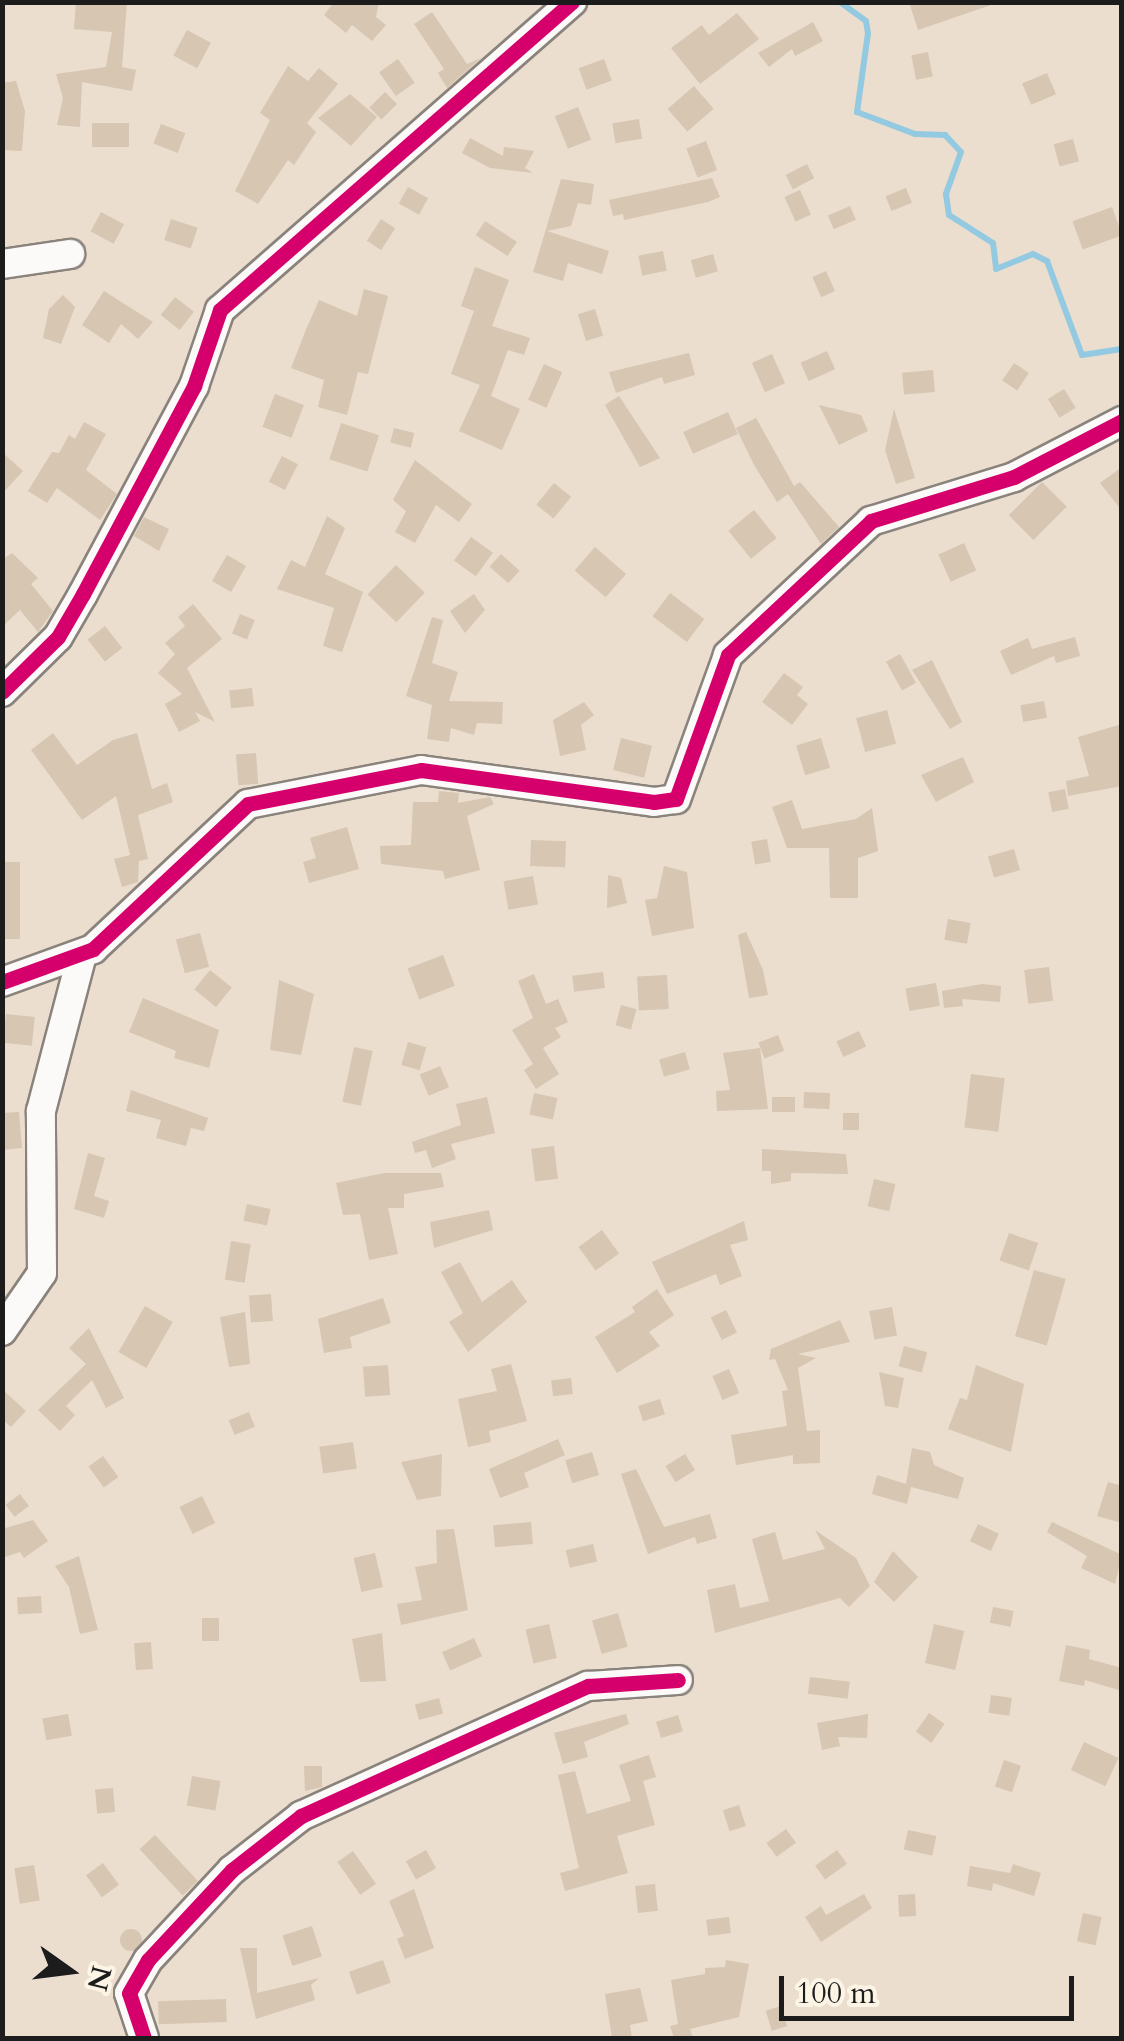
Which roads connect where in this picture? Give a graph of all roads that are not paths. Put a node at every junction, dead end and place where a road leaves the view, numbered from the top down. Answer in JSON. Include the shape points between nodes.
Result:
{"nodes":[{"id":1,"x":572,"y":2,"type":"edge"},
{"id":2,"x":70,"y":254,"type":"dead end"},
{"id":3,"x":2,"y":264,"type":"edge"},
{"id":4,"x":1122,"y":421,"type":"edge"},
{"id":5,"x":2,"y":692,"type":"edge"},
{"id":6,"x":82,"y":955,"type":"junction"},
{"id":7,"x":2,"y":982,"type":"edge"},
{"id":8,"x":2,"y":1331,"type":"edge"},
{"id":9,"x":678,"y":1680,"type":"dead end"},
{"id":10,"x":144,"y":2038,"type":"edge"}],
"edges":[{"from":1,"to":5,"type":"street","via":[[220,310],[194,386],[83,594],[58,636]]},
{"from":2,"to":3,"type":"street"},
{"from":4,"to":6,"type":"street","via":[[1014,477],[870,521],[728,654],[676,800],[421,770],[248,804],[129,921]]},
{"from":6,"to":7,"type":"street"},
{"from":6,"to":8,"type":"street","via":[[41,1111],[42,1273]]},
{"from":9,"to":10,"type":"street","via":[[588,1686],[301,1816],[232,1870],[148,1960],[129,1993]]}]}
